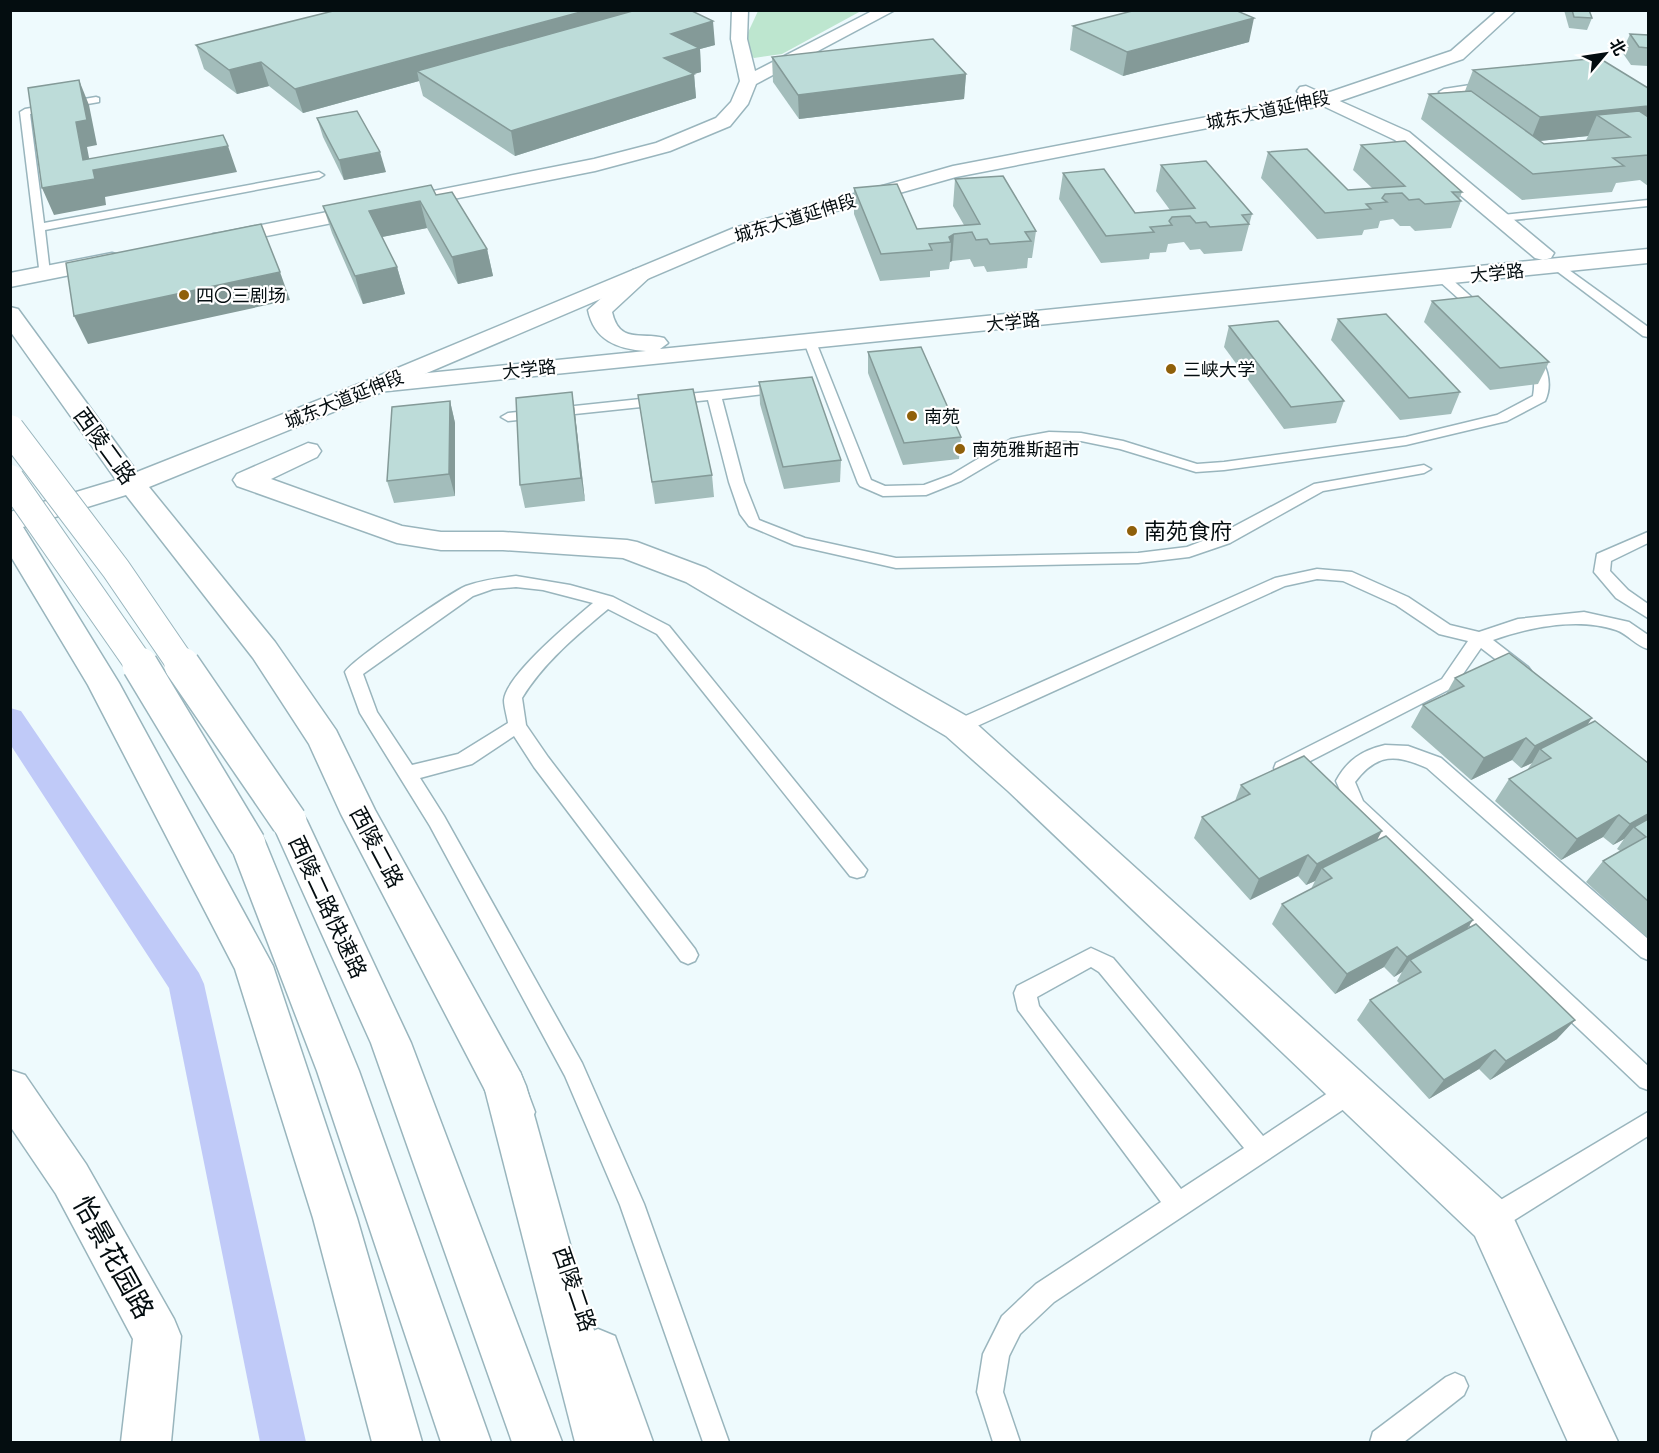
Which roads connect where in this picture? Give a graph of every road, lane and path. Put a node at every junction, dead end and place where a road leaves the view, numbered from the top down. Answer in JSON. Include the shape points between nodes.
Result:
{"nodes":[{"id":1,"x":740,"y":10,"type":"edge"},
{"id":2,"x":887,"y":10,"type":"edge"},
{"id":3,"x":1483,"y":10,"type":"edge"},
{"id":4,"x":1508,"y":10,"type":"edge"},
{"id":5,"x":749,"y":81,"type":"junction"},
{"id":6,"x":1500,"y":84,"type":"edge"},
{"id":7,"x":1316,"y":95,"type":"junction"},
{"id":8,"x":96,"y":100,"type":"dead end"},
{"id":9,"x":1473,"y":112,"type":"edge"},
{"id":10,"x":319,"y":175,"type":"dead end"},
{"id":11,"x":1648,"y":203,"type":"edge"},
{"id":12,"x":1503,"y":218,"type":"junction"},
{"id":13,"x":38,"y":228,"type":"junction"},
{"id":14,"x":207,"y":241,"type":"edge"},
{"id":15,"x":1648,"y":242,"type":"edge"},
{"id":16,"x":1648,"y":256,"type":"edge"},
{"id":17,"x":125,"y":257,"type":"edge"},
{"id":18,"x":1550,"y":260,"type":"junction"},
{"id":19,"x":44,"y":273,"type":"junction"},
{"id":20,"x":641,"y":275,"type":"junction"},
{"id":21,"x":1443,"y":278,"type":"junction"},
{"id":22,"x":10,"y":280,"type":"edge"},
{"id":23,"x":10,"y":314,"type":"edge"},
{"id":24,"x":1494,"y":324,"type":"edge"},
{"id":25,"x":1648,"y":333,"type":"edge"},
{"id":26,"x":810,"y":342,"type":"junction"},
{"id":27,"x":1520,"y":348,"type":"edge"},
{"id":28,"x":378,"y":385,"type":"junction"},
{"id":29,"x":793,"y":387,"type":"edge"},
{"id":30,"x":714,"y":395,"type":"junction"},
{"id":31,"x":508,"y":417,"type":"dead end"},
{"id":32,"x":10,"y":429,"type":"edge"},
{"id":33,"x":185,"y":441,"type":"dead end"},
{"id":34,"x":308,"y":451,"type":"dead end"},
{"id":35,"x":1424,"y":469,"type":"dead end"},
{"id":36,"x":131,"y":470,"type":"junction"},
{"id":37,"x":10,"y":479,"type":"edge"},
{"id":38,"x":10,"y":503,"type":"edge"},
{"id":39,"x":10,"y":522,"type":"edge"},
{"id":40,"x":10,"y":530,"type":"edge"},
{"id":41,"x":1648,"y":537,"type":"edge"},
{"id":42,"x":607,"y":601,"type":"junction"},
{"id":43,"x":1648,"y":612,"type":"edge"},
{"id":44,"x":1479,"y":638,"type":"junction"},
{"id":45,"x":1648,"y":643,"type":"edge"},
{"id":46,"x":1535,"y":682,"type":"edge"},
{"id":47,"x":517,"y":726,"type":"junction"},
{"id":48,"x":958,"y":727,"type":"junction"},
{"id":49,"x":407,"y":773,"type":"junction"},
{"id":50,"x":1270,"y":775,"type":"edge"},
{"id":51,"x":857,"y":870,"type":"dead end"},
{"id":52,"x":1648,"y":951,"type":"edge"},
{"id":53,"x":688,"y":955,"type":"dead end"},
{"id":54,"x":1648,"y":1080,"type":"edge"},
{"id":55,"x":506,"y":1086,"type":"junction"},
{"id":56,"x":10,"y":1089,"type":"edge"},
{"id":57,"x":1351,"y":1091,"type":"junction"},
{"id":58,"x":1648,"y":1123,"type":"edge"},
{"id":59,"x":1260,"y":1150,"type":"junction"},
{"id":60,"x":1178,"y":1205,"type":"junction"},
{"id":61,"x":1491,"y":1220,"type":"junction"},
{"id":62,"x":1455,"y":1386,"type":"dead end"},
{"id":63,"x":146,"y":1443,"type":"edge"},
{"id":64,"x":397,"y":1443,"type":"edge"},
{"id":65,"x":466,"y":1443,"type":"edge"},
{"id":66,"x":537,"y":1443,"type":"edge"},
{"id":67,"x":600,"y":1443,"type":"edge"},
{"id":68,"x":628,"y":1443,"type":"edge"},
{"id":69,"x":716,"y":1443,"type":"edge"},
{"id":70,"x":1006,"y":1443,"type":"edge"},
{"id":71,"x":1383,"y":1443,"type":"edge"},
{"id":72,"x":1593,"y":1443,"type":"edge"}],
"edges":[{"from":1,"to":5,"type":"main road","via":[[739,39]]},
{"from":2,"to":5,"type":"main road"},
{"from":3,"to":7,"type":"main road","name":"城东大道延伸段","via":[[1435,49]]},
{"from":4,"to":7,"type":"main road","name":"城东大道延伸段","via":[[1456,55]]},
{"from":5,"to":14,"type":"main road","via":[[739,104],[723,122],[663,147],[594,165]]},
{"from":6,"to":9,"type":"lane","via":[[1444,92]]},
{"from":7,"to":12,"type":"main road","via":[[1402,136]]},
{"from":7,"to":20,"type":"main road","name":"城东大道延伸段","via":[[953,172],[741,232]]},
{"from":7,"to":33,"type":"main road","name":"城东大道延伸段","via":[[943,159],[722,220]]},
{"from":8,"to":13,"type":"lane","via":[[25,112]]},
{"from":10,"to":13,"type":"lane"},
{"from":11,"to":12,"type":"lane"},
{"from":12,"to":18,"type":"main road"},
{"from":13,"to":19,"type":"lane"},
{"from":15,"to":18,"type":"main road","name":"大学路"},
{"from":16,"to":18,"type":"main road","name":"大学路"},
{"from":17,"to":19,"type":"main road"},
{"from":18,"to":20,"type":"main road","name":"大学路","via":[[640,344],[614,338],[601,322],[600,310]]},
{"from":18,"to":21,"type":"main road","name":"大学路"},
{"from":18,"to":25,"type":"lane"},
{"from":19,"to":22,"type":"main road"},
{"from":20,"to":28,"type":"main road","name":"城东大道延伸段"},
{"from":21,"to":24,"type":"lane"},
{"from":21,"to":26,"type":"main road","name":"大学路"},
{"from":23,"to":36,"type":"main road","name":"西陵二路"},
{"from":26,"to":27,"type":"lane","via":[[822,384],[865,483],[883,491],[926,490],[956,478],[1016,442],[1049,436],[1081,436],[1123,445],[1196,468],[1406,441],[1502,418],[1540,398],[1543,379],[1537,363]]},
{"from":26,"to":28,"type":"main road","name":"大学路"},
{"from":28,"to":36,"type":"main road","name":"城东大道延伸段"},
{"from":29,"to":30,"type":"lane"},
{"from":30,"to":31,"type":"lane"},
{"from":30,"to":35,"type":"lane","via":[[744,505],[754,523],[864,559],[896,563],[1138,558],[1189,552],[1224,539],[1319,487]]},
{"from":32,"to":66,"type":"main road","name":"西陵二路快速路","bridge":true,"via":[[116,569],[289,821],[391,1043]]},
{"from":34,"to":48,"type":"main road","via":[[247,480],[397,534],[441,541],[627,549],[696,574]]},
{"from":36,"to":38,"type":"main road"},
{"from":36,"to":39,"type":"main road"},
{"from":36,"to":55,"type":"main road","name":"西陵二路","via":[[264,650],[324,739],[359,814]]},
{"from":37,"to":65,"type":"main road","bridge":true,"via":[[131,650],[248,844],[338,1071]]},
{"from":40,"to":64,"type":"main road","via":[[103,683],[254,966],[335,1218]]},
{"from":41,"to":43,"type":"lane","via":[[1602,558],[1602,572],[1622,594]]},
{"from":42,"to":47,"type":"lane","via":[[559,641],[528,674],[513,698]]},
{"from":42,"to":49,"type":"lane","via":[[542,584],[510,581],[472,589],[354,672],[369,713]]},
{"from":42,"to":51,"type":"lane","via":[[663,630]]},
{"from":44,"to":45,"type":"lane","via":[[1518,625],[1584,618],[1623,626]]},
{"from":44,"to":46,"type":"lane"},
{"from":44,"to":48,"type":"lane","via":[[1445,630],[1402,601],[1346,576],[1317,574],[1281,582]]},
{"from":44,"to":50,"type":"lane","via":[[1448,684]]},
{"from":47,"to":49,"type":"lane","via":[[465,759]]},
{"from":47,"to":53,"type":"lane","via":[[540,762]]},
{"from":48,"to":57,"type":"main road"},
{"from":49,"to":69,"type":"lane","via":[[574,1070],[632,1204]]},
{"from":52,"to":54,"type":"lane","via":[[1434,763],[1411,752],[1390,750],[1357,763],[1345,781],[1356,806]]},
{"from":55,"to":67,"type":"main road"},
{"from":55,"to":68,"type":"main road","name":"西陵二路"},
{"from":56,"to":63,"type":"main road","name":"怡景花园路","via":[[71,1179],[157,1336]]},
{"from":57,"to":59,"type":"lane"},
{"from":57,"to":61,"type":"main road"},
{"from":58,"to":61,"type":"lane"},
{"from":59,"to":60,"type":"lane"},
{"from":59,"to":60,"type":"lane","via":[[1106,965],[1091,957],[1025,993],[1029,1010]]},
{"from":60,"to":70,"type":"lane","via":[[1045,1293],[1011,1325],[996,1354],[990,1392]]},
{"from":61,"to":72,"type":"main road"},
{"from":62,"to":71,"type":"lane"}]}
